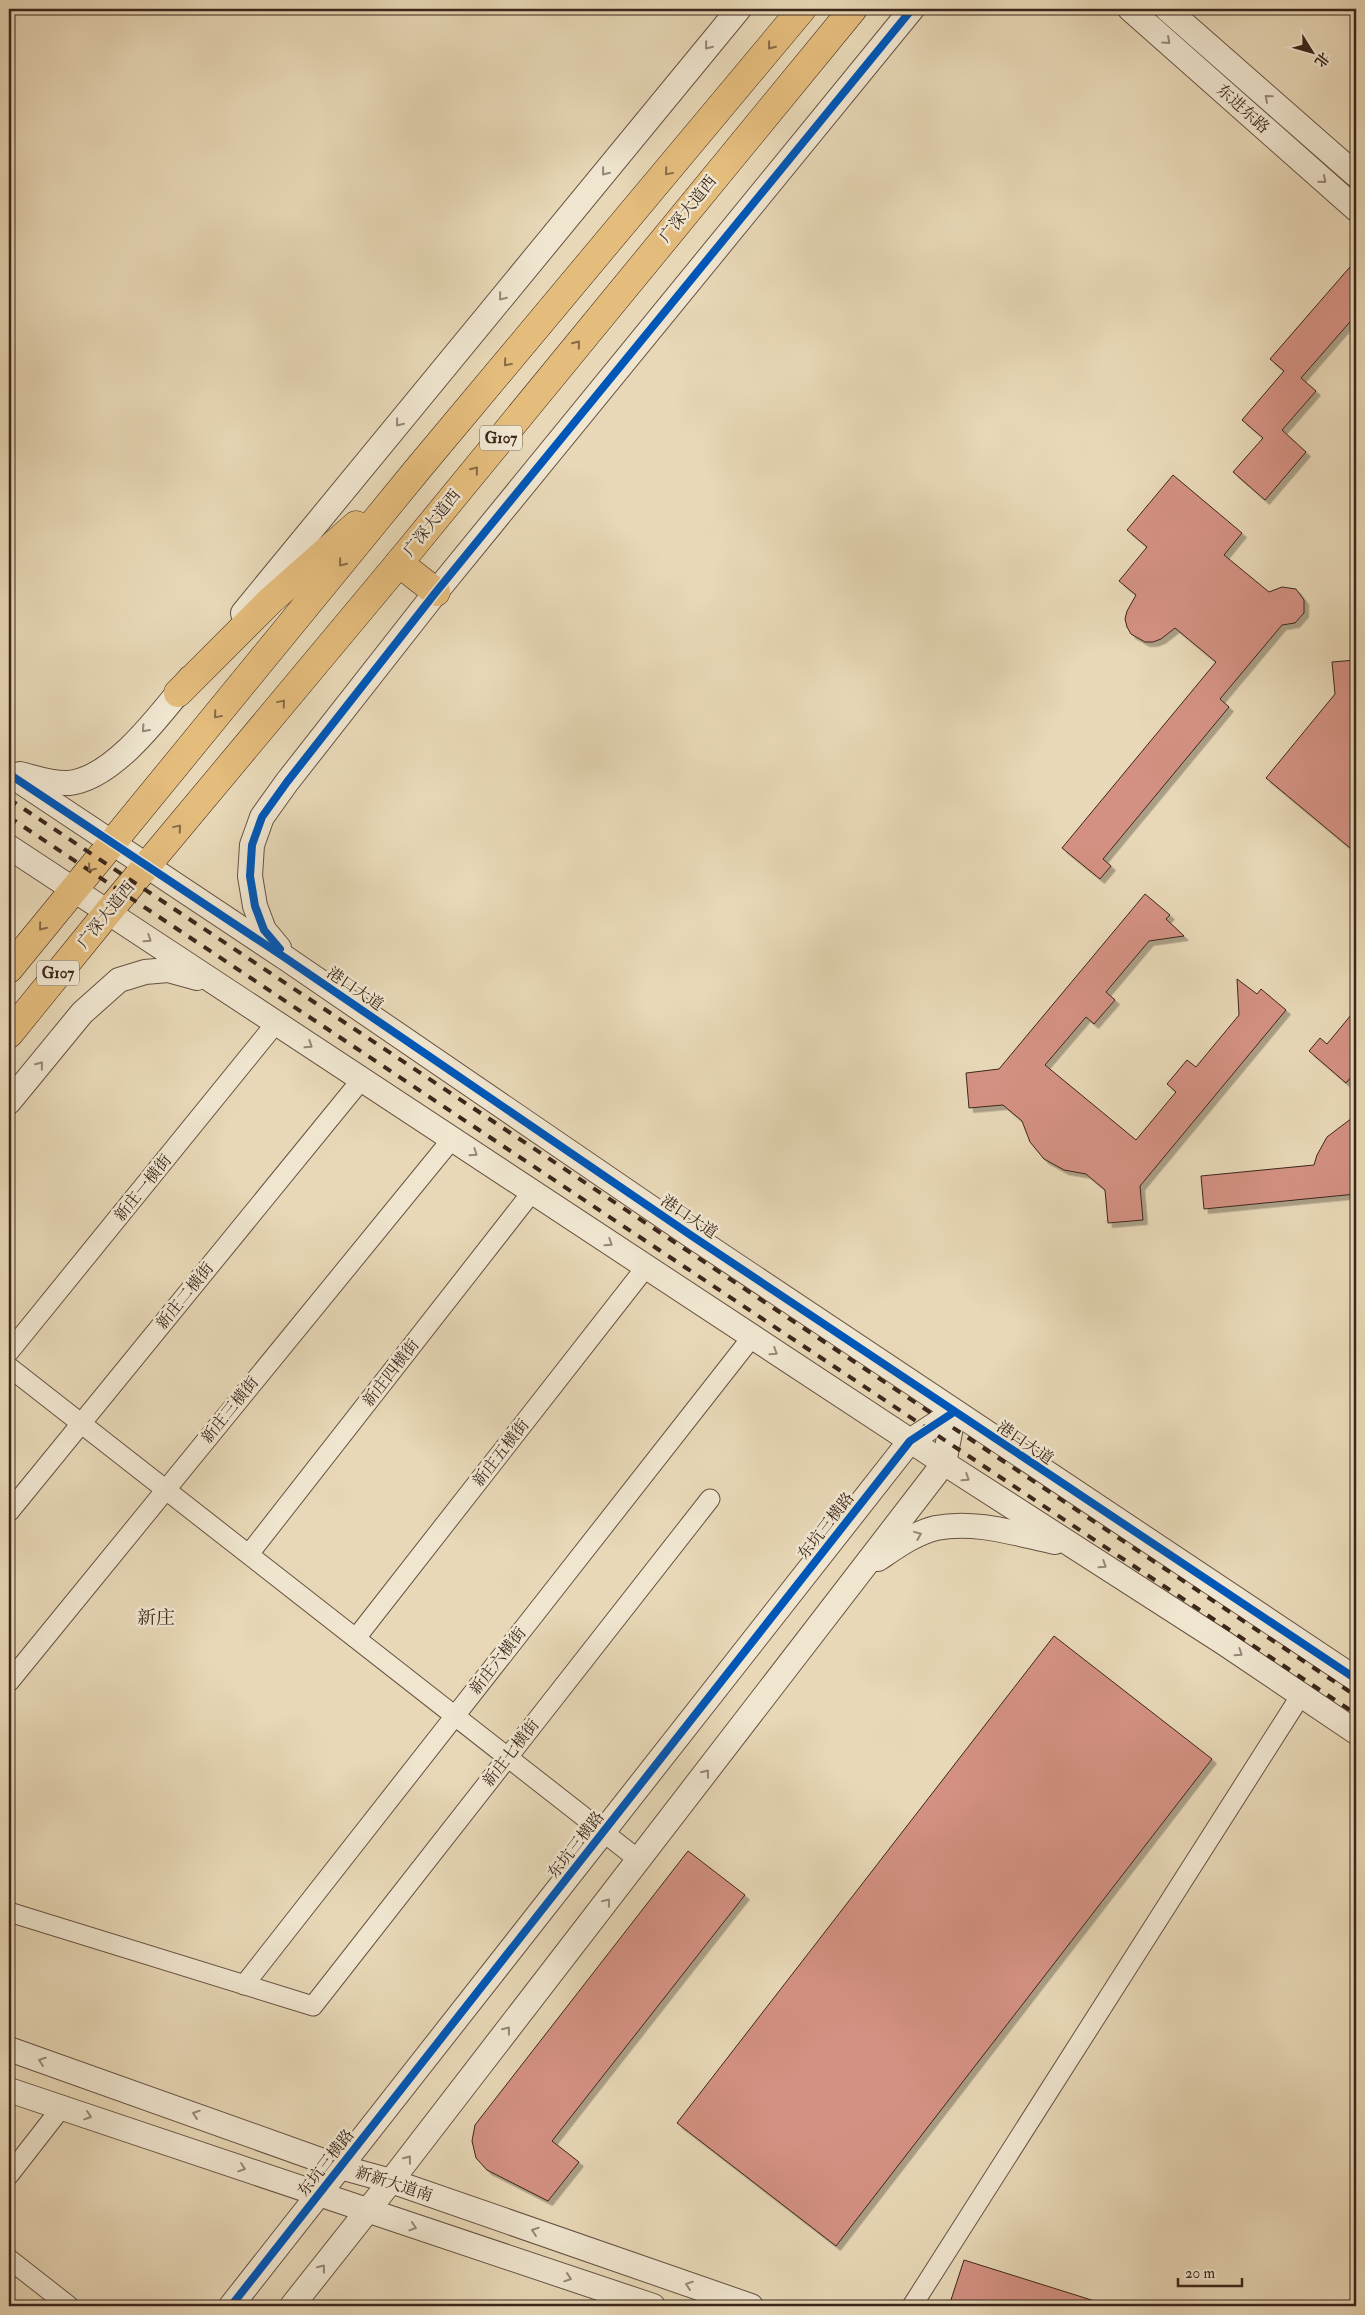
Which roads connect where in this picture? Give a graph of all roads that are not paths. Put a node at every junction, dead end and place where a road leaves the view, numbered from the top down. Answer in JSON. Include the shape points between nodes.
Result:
{"nodes":[{"id":1,"x":739,"y":9,"type":"edge"},
{"id":2,"x":802,"y":9,"type":"edge"},
{"id":3,"x":853,"y":9,"type":"edge"},
{"id":4,"x":912,"y":9,"type":"edge"},
{"id":5,"x":1130,"y":9,"type":"edge"},
{"id":6,"x":1166,"y":9,"type":"edge"},
{"id":7,"x":1356,"y":175,"type":"edge"},
{"id":8,"x":1356,"y":209,"type":"edge"},
{"id":9,"x":417,"y":470,"type":"junction"},
{"id":10,"x":399,"y":563,"type":"junction"},
{"id":11,"x":436,"y":592,"type":"junction"},
{"id":12,"x":178,"y":693,"type":"junction"},
{"id":13,"x":9,"y":772,"type":"edge"},
{"id":14,"x":112,"y":842,"type":"junction"},
{"id":15,"x":9,"y":847,"type":"edge"},
{"id":16,"x":147,"y":866,"type":"junction"},
{"id":17,"x":73,"y":889,"type":"junction"},
{"id":18,"x":108,"y":912,"type":"junction"},
{"id":19,"x":287,"y":959,"type":"junction"},
{"id":20,"x":9,"y":969,"type":"edge"},
{"id":21,"x":224,"y":989,"type":"junction"},
{"id":22,"x":276,"y":1023,"type":"junction"},
{"id":23,"x":9,"y":1034,"type":"edge"},
{"id":24,"x":362,"y":1080,"type":"junction"},
{"id":25,"x":9,"y":1102,"type":"edge"},
{"id":26,"x":452,"y":1139,"type":"junction"},
{"id":27,"x":532,"y":1192,"type":"junction"},
{"id":28,"x":646,"y":1268,"type":"junction"},
{"id":29,"x":752,"y":1337,"type":"junction"},
{"id":30,"x":9,"y":1352,"type":"edge"},
{"id":31,"x":9,"y":1367,"type":"edge"},
{"id":32,"x":954,"y":1412,"type":"junction"},
{"id":33,"x":82,"y":1422,"type":"junction"},
{"id":34,"x":910,"y":1442,"type":"junction"},
{"id":35,"x":944,"y":1463,"type":"junction"},
{"id":36,"x":166,"y":1489,"type":"junction"},
{"id":37,"x":710,"y":1500,"type":"dead end"},
{"id":38,"x":9,"y":1512,"type":"edge"},
{"id":39,"x":1071,"y":1545,"type":"junction"},
{"id":40,"x":249,"y":1554,"type":"junction"},
{"id":41,"x":862,"y":1570,"type":"junction"},
{"id":42,"x":356,"y":1638,"type":"junction"},
{"id":43,"x":1356,"y":1679,"type":"edge"},
{"id":44,"x":9,"y":1682,"type":"edge"},
{"id":45,"x":1301,"y":1695,"type":"junction"},
{"id":46,"x":456,"y":1716,"type":"junction"},
{"id":47,"x":1356,"y":1732,"type":"edge"},
{"id":48,"x":508,"y":1757,"type":"junction"},
{"id":49,"x":603,"y":1832,"type":"junction"},
{"id":50,"x":639,"y":1860,"type":"junction"},
{"id":51,"x":9,"y":1912,"type":"edge"},
{"id":52,"x":244,"y":1985,"type":"junction"},
{"id":53,"x":9,"y":2049,"type":"edge"},
{"id":54,"x":9,"y":2090,"type":"edge"},
{"id":55,"x":62,"y":2108,"type":"junction"},
{"id":56,"x":340,"y":2166,"type":"junction"},
{"id":57,"x":9,"y":2175,"type":"edge"},
{"id":58,"x":391,"y":2181,"type":"junction"},
{"id":59,"x":319,"y":2195,"type":"junction"},
{"id":60,"x":367,"y":2211,"type":"junction"},
{"id":61,"x":9,"y":2259,"type":"edge"},
{"id":62,"x":620,"y":2302,"type":"edge"},
{"id":63,"x":69,"y":2306,"type":"edge"},
{"id":64,"x":231,"y":2306,"type":"edge"},
{"id":65,"x":292,"y":2306,"type":"edge"},
{"id":66,"x":653,"y":2306,"type":"edge"},
{"id":67,"x":751,"y":2306,"type":"edge"},
{"id":68,"x":912,"y":2306,"type":"edge"}],
"edges":[{"from":1,"to":12,"type":"street","one_way":true},
{"from":2,"to":9,"type":"highway","number":"G107","one_way":true},
{"from":10,"to":3,"type":"highway","name":"广深大道西","number":"G107","one_way":true},
{"from":4,"to":11,"type":"street"},
{"from":5,"to":8,"type":"street","name":"东进东路","one_way":true},
{"from":7,"to":6,"type":"street","name":"东进东路","one_way":true},
{"from":9,"to":12,"type":"highway","via":[[270,601]]},
{"from":9,"to":14,"type":"highway","number":"G107","one_way":true},
{"from":10,"to":11,"type":"highway"},
{"from":16,"to":10,"type":"highway","name":"广深大道西","number":"G107","one_way":true},
{"from":11,"to":19,"type":"street","via":[[286,782],[262,818],[252,846],[250,876],[255,906],[264,930]]},
{"from":12,"to":13,"type":"street","one_way":true,"via":[[112,764],[93,776],[69,783]]},
{"from":13,"to":14,"type":"street","name":"港口大道"},
{"from":14,"to":16,"type":"street","name":"港口大道"},
{"from":14,"to":17,"type":"highway","number":"G107","one_way":true},
{"from":15,"to":17,"type":"street"},
{"from":16,"to":18,"type":"highway","name":"广深大道西","number":"G107"},
{"from":16,"to":19,"type":"street","name":"港口大道"},
{"from":17,"to":18,"type":"street"},
{"from":17,"to":20,"type":"highway","number":"G107","one_way":true},
{"from":18,"to":21,"type":"street","one_way":true},
{"from":18,"to":23,"type":"highway","name":"广深大道西","number":"G107"},
{"from":19,"to":32,"type":"street","name":"港口大道"},
{"from":21,"to":22,"type":"street"},
{"from":25,"to":21,"type":"street","one_way":true,"via":[[82,1013],[120,980],[145,972],[168,970]]},
{"from":22,"to":24,"type":"street","one_way":true},
{"from":22,"to":30,"type":"street","name":"新庄一横街"},
{"from":24,"to":26,"type":"street"},
{"from":24,"to":33,"type":"street","name":"新庄二横街"},
{"from":26,"to":27,"type":"street","one_way":true},
{"from":26,"to":36,"type":"street","name":"新庄三横街"},
{"from":27,"to":28,"type":"street","one_way":true},
{"from":27,"to":40,"type":"street","name":"新庄四横街"},
{"from":28,"to":29,"type":"street"},
{"from":28,"to":42,"type":"street","name":"新庄五横街"},
{"from":29,"to":34,"type":"street","one_way":true},
{"from":29,"to":46,"type":"street","name":"新庄六横街"},
{"from":31,"to":33,"type":"street"},
{"from":32,"to":34,"type":"street","name":"东坑三横路"},
{"from":32,"to":35,"type":"street"},
{"from":32,"to":43,"type":"street","name":"港口大道"},
{"from":33,"to":36,"type":"street"},
{"from":33,"to":38,"type":"street","name":"新庄二横街"},
{"from":34,"to":35,"type":"street"},
{"from":34,"to":49,"type":"street","name":"东坑三横路"},
{"from":35,"to":39,"type":"street","one_way":true},
{"from":35,"to":41,"type":"street"},
{"from":36,"to":40,"type":"street"},
{"from":36,"to":44,"type":"street","name":"新庄三横街"},
{"from":37,"to":48,"type":"street","name":"新庄七横街"},
{"from":41,"to":39,"type":"street","one_way":true,"via":[[907,1540],[935,1528],[989,1528]]},
{"from":39,"to":45,"type":"street","one_way":true},
{"from":40,"to":42,"type":"street"},
{"from":50,"to":41,"type":"street","one_way":true},
{"from":42,"to":46,"type":"street"},
{"from":45,"to":47,"type":"street"},
{"from":45,"to":68,"type":"street"},
{"from":46,"to":48,"type":"street"},
{"from":46,"to":52,"type":"street","name":"新庄六横街"},
{"from":48,"to":49,"type":"street"},
{"from":48,"to":52,"type":"street","name":"新庄七横街","via":[[312,2006]]},
{"from":49,"to":50,"type":"street"},
{"from":49,"to":56,"type":"street","name":"东坑三横路"},
{"from":58,"to":50,"type":"street","one_way":true},
{"from":51,"to":52,"type":"street"},
{"from":56,"to":53,"type":"street","name":"新新大道南","one_way":true},
{"from":54,"to":55,"type":"street","name":"新新大道南"},
{"from":55,"to":57,"type":"street"},
{"from":55,"to":59,"type":"street","name":"新新大道南","one_way":true},
{"from":56,"to":58,"type":"street","name":"新新大道南"},
{"from":56,"to":59,"type":"street","name":"东坑三横路"},
{"from":58,"to":60,"type":"street"},
{"from":67,"to":58,"type":"street","name":"新新大道南","one_way":true},
{"from":59,"to":60,"type":"street","name":"新新大道南"},
{"from":59,"to":64,"type":"street","name":"东坑三横路"},
{"from":60,"to":62,"type":"street","name":"新新大道南","one_way":true},
{"from":65,"to":60,"type":"street","one_way":true},
{"from":61,"to":63,"type":"street"},
{"from":62,"to":66,"type":"street","name":"新新大道南"}]}
